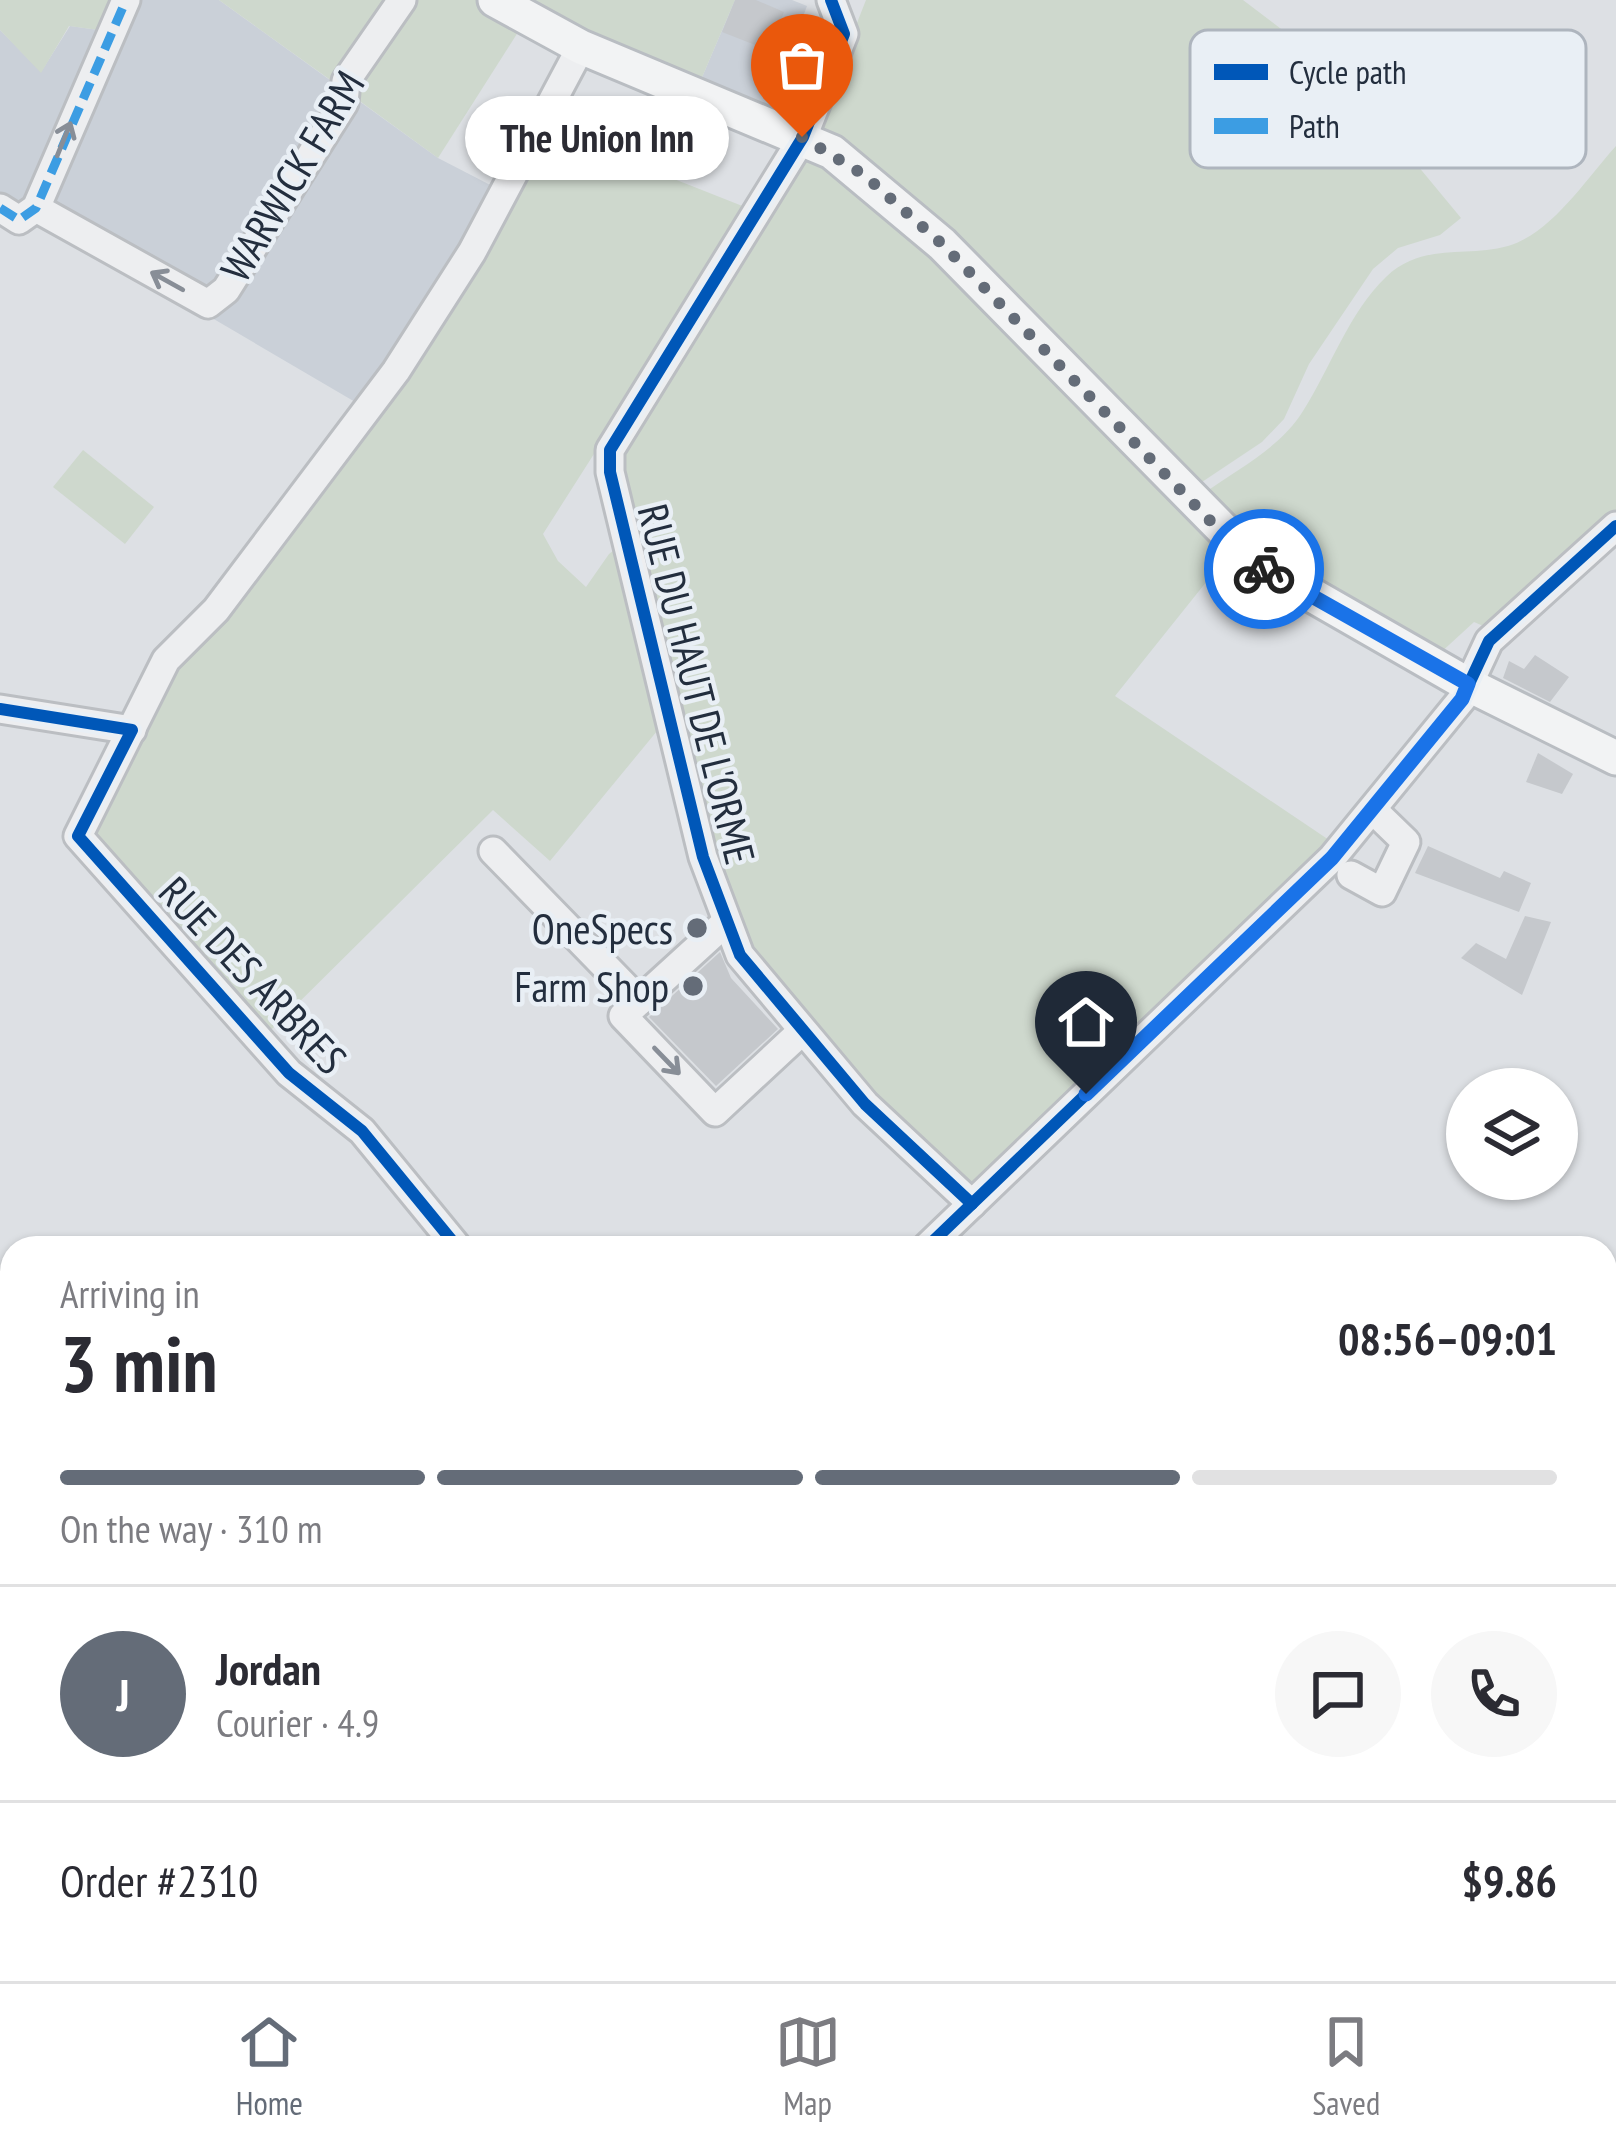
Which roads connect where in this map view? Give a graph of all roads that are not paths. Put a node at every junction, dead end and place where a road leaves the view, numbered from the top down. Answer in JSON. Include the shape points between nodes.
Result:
{"nodes":[{"id":1,"x":126,"y":0,"type":"edge"},
{"id":2,"x":402,"y":0,"type":"edge"},
{"id":3,"x":495,"y":0,"type":"edge"},
{"id":4,"x":831,"y":0,"type":"edge"},
{"id":5,"x":581,"y":47,"type":"junction"},
{"id":6,"x":802,"y":137,"type":"junction"},
{"id":7,"x":0,"y":208,"type":"edge"},
{"id":8,"x":36,"y":208,"type":"junction"},
{"id":9,"x":1616,"y":526,"type":"edge"},
{"id":10,"x":1468,"y":684,"type":"junction"},
{"id":11,"x":0,"y":709,"type":"edge"},
{"id":12,"x":132,"y":730,"type":"junction"},
{"id":13,"x":1616,"y":758,"type":"edge"},
{"id":14,"x":1373,"y":810,"type":"junction"},
{"id":15,"x":494,"y":850,"type":"dead end"},
{"id":16,"x":1351,"y":875,"type":"dead end"},
{"id":17,"x":725,"y":923,"type":"junction"},
{"id":18,"x":638,"y":1001,"type":"junction"},
{"id":19,"x":801,"y":1032,"type":"junction"},
{"id":20,"x":972,"y":1204,"type":"junction"},
{"id":21,"x":448,"y":1236,"type":"edge"},
{"id":22,"x":956,"y":1236,"type":"edge"}],
"edges":[{"from":8,"to":1,"type":"street","one_way":true},
{"from":2,"to":8,"type":"street","name":"WARWICK FARM","one_way":true,"via":[[238,272],[208,304]]},
{"from":3,"to":5,"type":"main road"},
{"from":4,"to":6,"type":"street","name":"RUE DU HAUT DE L'ORME","via":[[844,34]]},
{"from":5,"to":6,"type":"main road"},
{"from":5,"to":12,"type":"street","name":"RUE DES ARBRES","via":[[472,251],[396,371],[216,610],[166,660]]},
{"from":6,"to":10,"type":"main road","via":[[864,175],[942,244],[1256,563]]},
{"from":6,"to":17,"type":"street","name":"RUE DU HAUT DE L'ORME","via":[[610,450]]},
{"from":7,"to":8,"type":"street","via":[[19,220]]},
{"from":9,"to":10,"type":"street","via":[[1489,641]]},
{"from":10,"to":13,"type":"main road"},
{"from":10,"to":14,"type":"street"},
{"from":11,"to":12,"type":"street"},
{"from":12,"to":21,"type":"street","name":"RUE DES ARBRES","via":[[78,836],[289,1072],[362,1131]]},
{"from":14,"to":16,"type":"street","via":[[1406,842],[1382,892]]},
{"from":14,"to":20,"type":"street"},
{"from":15,"to":18,"type":"street"},
{"from":17,"to":18,"type":"street"},
{"from":17,"to":19,"type":"street","name":"RUE DU HAUT DE L'ORME"},
{"from":18,"to":19,"type":"street","one_way":true,"via":[[623,1016],[715,1112]]},
{"from":19,"to":20,"type":"street","name":"RUE DU HAUT DE L'ORME"},
{"from":20,"to":22,"type":"street"}]}
